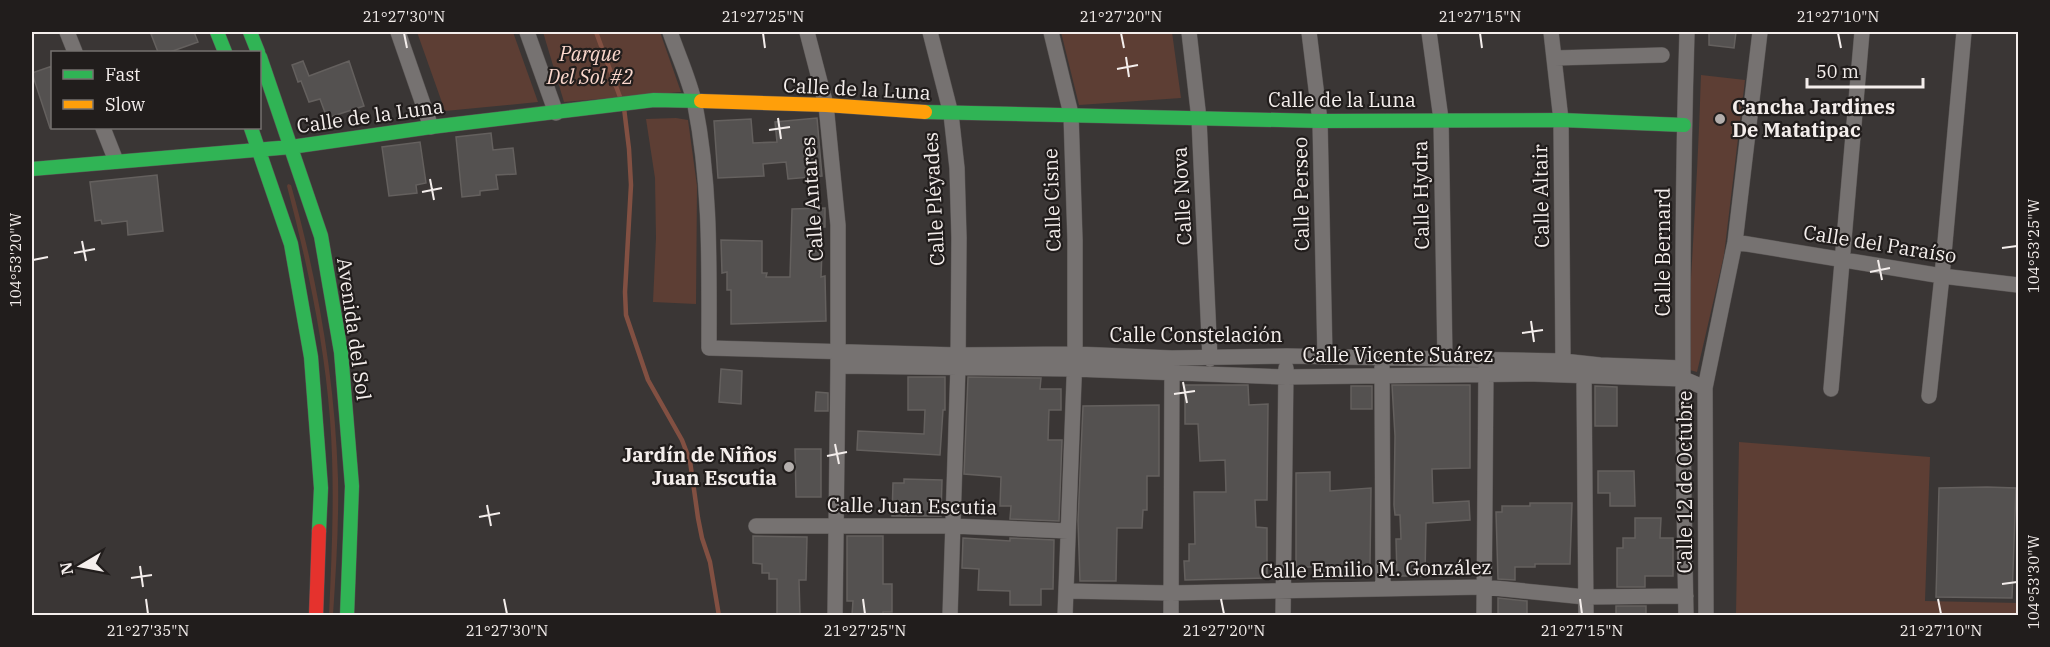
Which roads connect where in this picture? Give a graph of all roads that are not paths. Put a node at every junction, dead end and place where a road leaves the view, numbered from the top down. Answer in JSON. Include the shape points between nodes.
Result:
{"nodes":[{"id":1,"x":67,"y":32,"type":"edge"},
{"id":2,"x":218,"y":32,"type":"edge"},
{"id":3,"x":250,"y":32,"type":"edge"},
{"id":4,"x":398,"y":32,"type":"edge"},
{"id":5,"x":527,"y":32,"type":"edge"},
{"id":6,"x":670,"y":32,"type":"edge"},
{"id":7,"x":807,"y":32,"type":"edge"},
{"id":8,"x":930,"y":32,"type":"edge"},
{"id":9,"x":1051,"y":32,"type":"edge"},
{"id":10,"x":1189,"y":32,"type":"edge"},
{"id":11,"x":1309,"y":32,"type":"edge"},
{"id":12,"x":1430,"y":32,"type":"edge"},
{"id":13,"x":1551,"y":32,"type":"edge"},
{"id":14,"x":1687,"y":32,"type":"edge"},
{"id":15,"x":1760,"y":32,"type":"edge"},
{"id":16,"x":1862,"y":32,"type":"edge"},
{"id":17,"x":1964,"y":32,"type":"edge"},
{"id":18,"x":75,"y":51,"type":"edge"},
{"id":19,"x":225,"y":51,"type":"edge"},
{"id":20,"x":258,"y":51,"type":"edge"},
{"id":21,"x":1662,"y":55,"type":"dead end"},
{"id":22,"x":1555,"y":58,"type":"junction"},
{"id":23,"x":261,"y":60,"type":"edge"},
{"id":24,"x":694,"y":103,"type":"junction"},
{"id":25,"x":826,"y":105,"type":"junction"},
{"id":26,"x":556,"y":113,"type":"junction"},
{"id":27,"x":951,"y":114,"type":"junction"},
{"id":28,"x":1071,"y":114,"type":"junction"},
{"id":29,"x":1199,"y":118,"type":"junction"},
{"id":30,"x":1441,"y":119,"type":"junction"},
{"id":31,"x":1561,"y":120,"type":"junction"},
{"id":32,"x":1320,"y":121,"type":"junction"},
{"id":33,"x":1684,"y":125,"type":"junction"},
{"id":34,"x":431,"y":127,"type":"junction"},
{"id":35,"x":103,"y":129,"type":"edge"},
{"id":36,"x":251,"y":129,"type":"edge"},
{"id":37,"x":291,"y":147,"type":"junction"},
{"id":38,"x":259,"y":150,"type":"junction"},
{"id":39,"x":116,"y":161,"type":"junction"},
{"id":40,"x":32,"y":169,"type":"edge"},
{"id":41,"x":1735,"y":243,"type":"junction"},
{"id":42,"x":1844,"y":260,"type":"junction"},
{"id":43,"x":1942,"y":276,"type":"junction"},
{"id":44,"x":2019,"y":285,"type":"edge"},
{"id":45,"x":1287,"y":356,"type":"junction"},
{"id":46,"x":1325,"y":357,"type":"junction"},
{"id":47,"x":1210,"y":358,"type":"junction"},
{"id":48,"x":1383,"y":358,"type":"junction"},
{"id":49,"x":838,"y":359,"type":"junction"},
{"id":50,"x":1445,"y":359,"type":"junction"},
{"id":51,"x":958,"y":361,"type":"junction"},
{"id":52,"x":1074,"y":361,"type":"junction"},
{"id":53,"x":1563,"y":361,"type":"junction"},
{"id":54,"x":1172,"y":366,"type":"junction"},
{"id":55,"x":1486,"y":368,"type":"junction"},
{"id":56,"x":1534,"y":368,"type":"junction"},
{"id":57,"x":1600,"y":370,"type":"junction"},
{"id":58,"x":1683,"y":373,"type":"junction"},
{"id":59,"x":1382,"y":375,"type":"junction"},
{"id":60,"x":1584,"y":376,"type":"junction"},
{"id":61,"x":1286,"y":377,"type":"junction"},
{"id":62,"x":1705,"y":388,"type":"junction"},
{"id":63,"x":1831,"y":389,"type":"dead end"},
{"id":64,"x":1929,"y":396,"type":"dead end"},
{"id":65,"x":756,"y":526,"type":"dead end"},
{"id":66,"x":835,"y":526,"type":"junction"},
{"id":67,"x":952,"y":526,"type":"junction"},
{"id":68,"x":1068,"y":531,"type":"junction"},
{"id":69,"x":1484,"y":587,"type":"junction"},
{"id":70,"x":1383,"y":589,"type":"junction"},
{"id":71,"x":1066,"y":591,"type":"junction"},
{"id":72,"x":1282,"y":591,"type":"junction"},
{"id":73,"x":1171,"y":593,"type":"junction"},
{"id":74,"x":1686,"y":596,"type":"junction"},
{"id":75,"x":1585,"y":597,"type":"junction"},
{"id":76,"x":316,"y":615,"type":"edge"},
{"id":77,"x":347,"y":615,"type":"edge"},
{"id":78,"x":835,"y":615,"type":"edge"},
{"id":79,"x":950,"y":615,"type":"edge"},
{"id":80,"x":1065,"y":615,"type":"edge"},
{"id":81,"x":1171,"y":615,"type":"edge"},
{"id":82,"x":1283,"y":615,"type":"edge"},
{"id":83,"x":1484,"y":615,"type":"edge"},
{"id":84,"x":1586,"y":615,"type":"edge"},
{"id":85,"x":1686,"y":615,"type":"edge"},
{"id":86,"x":1706,"y":615,"type":"edge"}],
"edges":[{"from":1,"to":18,"type":"street"},
{"from":2,"to":19,"type":"street"},
{"from":3,"to":20,"type":"street"},
{"from":4,"to":34,"type":"street"},
{"from":5,"to":26,"type":"street"},
{"from":6,"to":24,"type":"street"},
{"from":7,"to":25,"type":"street","name":"Calle Antares"},
{"from":8,"to":27,"type":"street","name":"Calle Pléyades"},
{"from":9,"to":28,"type":"street","name":"Calle Cisne"},
{"from":10,"to":29,"type":"street","name":"Calle Nova"},
{"from":11,"to":32,"type":"street","name":"Calle Perseo"},
{"from":12,"to":30,"type":"street","name":"Calle Hydra"},
{"from":13,"to":22,"type":"street","name":"Calle Altair"},
{"from":14,"to":33,"type":"street","name":"Calle Bernard"},
{"from":15,"to":41,"type":"street","name":"Calle 12 de Octubre"},
{"from":16,"to":42,"type":"street"},
{"from":17,"to":43,"type":"street"},
{"from":21,"to":22,"type":"street"},
{"from":22,"to":31,"type":"street","name":"Calle Altair"},
{"from":23,"to":37,"type":"street","name":"Avenida del Sol"},
{"from":24,"to":25,"type":"street","name":"Calle de la Luna"},
{"from":24,"to":26,"type":"street","name":"Calle de la Luna","via":[[654,100]]},
{"from":24,"to":49,"type":"street","name":"Calle Constelación","via":[[710,234],[709,348]]},
{"from":25,"to":27,"type":"street","name":"Calle de la Luna"},
{"from":25,"to":49,"type":"street","name":"Calle Antares","via":[[838,225]]},
{"from":26,"to":34,"type":"street","name":"Calle de la Luna"},
{"from":27,"to":28,"type":"street","name":"Calle de la Luna"},
{"from":27,"to":51,"type":"street","name":"Calle Pléyades","via":[[959,238]]},
{"from":28,"to":29,"type":"street","name":"Calle de la Luna"},
{"from":28,"to":52,"type":"street","name":"Calle Cisne"},
{"from":29,"to":32,"type":"street","name":"Calle de la Luna"},
{"from":29,"to":47,"type":"street","name":"Calle Nova"},
{"from":30,"to":31,"type":"street","name":"Calle de la Luna"},
{"from":30,"to":32,"type":"street","name":"Calle de la Luna"},
{"from":30,"to":50,"type":"street","name":"Calle Hydra"},
{"from":31,"to":33,"type":"street","name":"Calle de la Luna"},
{"from":31,"to":53,"type":"street","name":"Calle Altair"},
{"from":32,"to":46,"type":"street","name":"Calle Perseo"},
{"from":33,"to":58,"type":"street","name":"Calle Bernard"},
{"from":34,"to":37,"type":"street","name":"Calle de la Luna"},
{"from":35,"to":39,"type":"street"},
{"from":36,"to":38,"type":"street"},
{"from":37,"to":38,"type":"street","name":"Calle de la Luna"},
{"from":37,"to":77,"type":"street","name":"Avenida del Sol","via":[[321,236],[341,352],[352,486]]},
{"from":38,"to":39,"type":"street","name":"Calle de la Luna"},
{"from":38,"to":76,"type":"street","via":[[291,244],[311,357],[321,488]]},
{"from":39,"to":40,"type":"street","name":"Calle de la Luna"},
{"from":41,"to":42,"type":"street","name":"Calle del Paraíso"},
{"from":41,"to":62,"type":"street","name":"Calle 12 de Octubre"},
{"from":42,"to":43,"type":"street","name":"Calle del Paraíso"},
{"from":42,"to":63,"type":"street"},
{"from":43,"to":44,"type":"street","name":"Calle del Paraíso"},
{"from":43,"to":64,"type":"street"},
{"from":45,"to":46,"type":"street","name":"Calle Constelación"},
{"from":45,"to":47,"type":"street","name":"Calle Constelación"},
{"from":45,"to":61,"type":"street"},
{"from":46,"to":48,"type":"street","name":"Calle Constelación"},
{"from":47,"to":54,"type":"street","name":"Calle Constelación"},
{"from":48,"to":50,"type":"street","name":"Calle Constelación"},
{"from":48,"to":59,"type":"street"},
{"from":49,"to":51,"type":"street","name":"Calle Constelación"},
{"from":49,"to":66,"type":"street","name":"Calle Antares"},
{"from":50,"to":55,"type":"street","name":"Calle Constelación"},
{"from":51,"to":52,"type":"street","name":"Calle Constelación"},
{"from":51,"to":67,"type":"street","name":"Calle Pléyades"},
{"from":52,"to":54,"type":"street","name":"Calle Constelación"},
{"from":52,"to":68,"type":"street","name":"Calle Cisne"},
{"from":53,"to":56,"type":"street"},
{"from":53,"to":57,"type":"street"},
{"from":54,"to":61,"type":"street","name":"Calle Vicente Suárez"},
{"from":54,"to":73,"type":"street"},
{"from":55,"to":56,"type":"street","name":"Calle Vicente Suárez"},
{"from":55,"to":59,"type":"street","name":"Calle Vicente Suárez"},
{"from":55,"to":69,"type":"street"},
{"from":56,"to":60,"type":"street","name":"Calle Vicente Suárez"},
{"from":57,"to":58,"type":"street","name":"Calle Vicente Suárez"},
{"from":57,"to":60,"type":"street","name":"Calle Vicente Suárez"},
{"from":58,"to":62,"type":"street","name":"Calle Vicente Suárez"},
{"from":58,"to":74,"type":"street","name":"Calle 12 de Octubre"},
{"from":59,"to":61,"type":"street","name":"Calle Vicente Suárez"},
{"from":59,"to":70,"type":"street"},
{"from":60,"to":75,"type":"street"},
{"from":61,"to":72,"type":"street"},
{"from":62,"to":86,"type":"street","name":"Calle 12 de Octubre"},
{"from":65,"to":66,"type":"street","name":"Calle Juan Escutia"},
{"from":66,"to":67,"type":"street","name":"Calle Juan Escutia"},
{"from":66,"to":78,"type":"street","name":"Calle Antares"},
{"from":67,"to":68,"type":"street","name":"Calle Juan Escutia"},
{"from":67,"to":79,"type":"street","name":"Calle Pléyades"},
{"from":68,"to":71,"type":"street","name":"Calle Cisne"},
{"from":69,"to":70,"type":"street","name":"Calle Emilio M. González"},
{"from":69,"to":75,"type":"street","name":"Calle Emilio M. González"},
{"from":69,"to":83,"type":"street"},
{"from":70,"to":72,"type":"street","name":"Calle Emilio M. González"},
{"from":71,"to":73,"type":"street","name":"Calle Emilio M. González"},
{"from":71,"to":80,"type":"street","name":"Calle Cisne"},
{"from":72,"to":73,"type":"street","name":"Calle Emilio M. González"},
{"from":72,"to":82,"type":"street"},
{"from":73,"to":81,"type":"street"},
{"from":74,"to":75,"type":"street","name":"Calle Emilio M. González"},
{"from":74,"to":85,"type":"street","name":"Calle 12 de Octubre"},
{"from":75,"to":84,"type":"street"}]}
